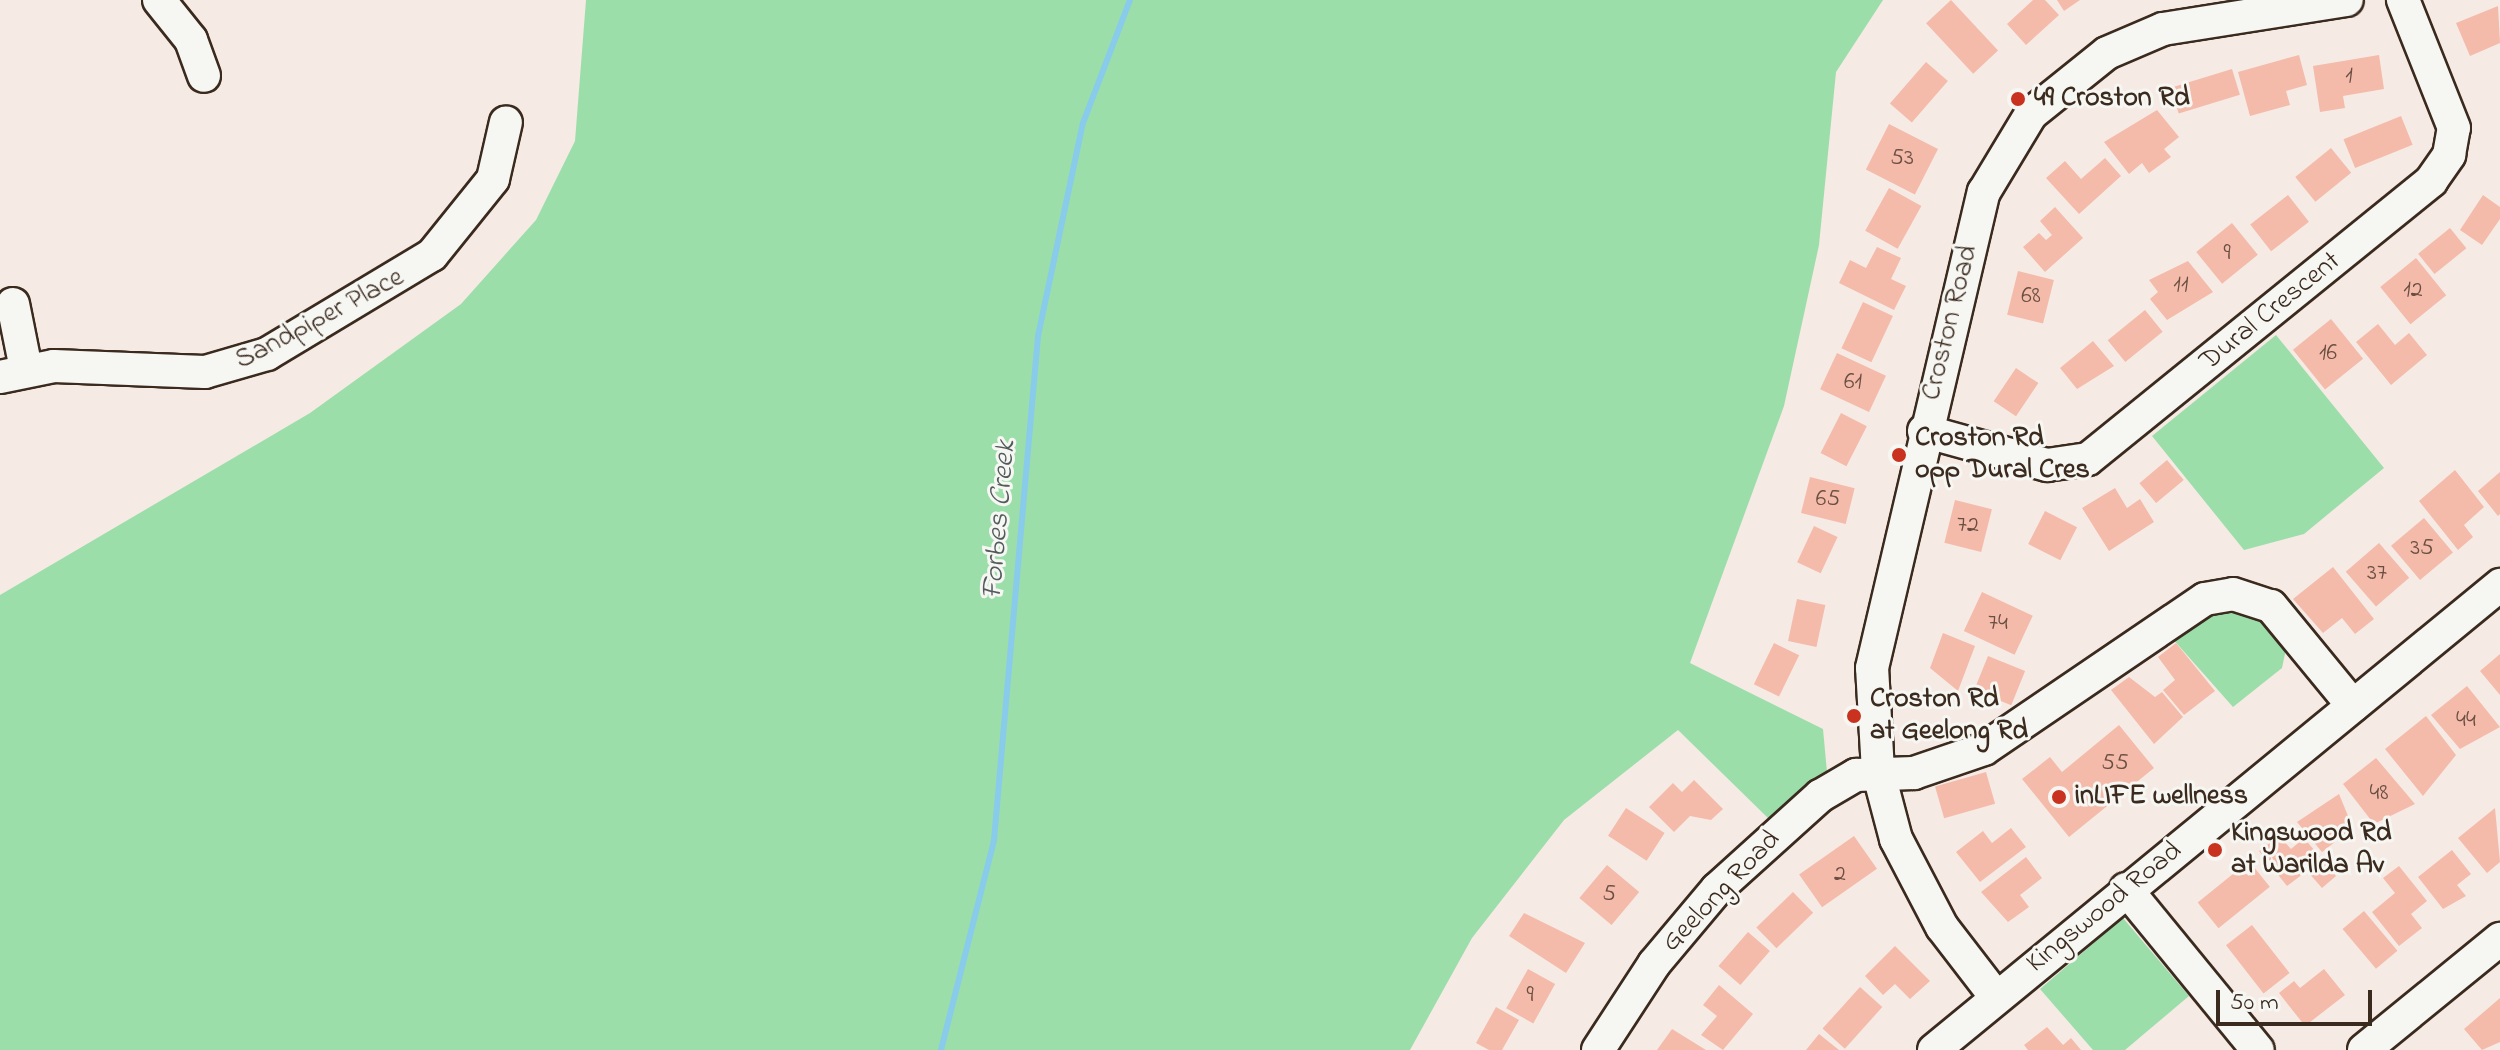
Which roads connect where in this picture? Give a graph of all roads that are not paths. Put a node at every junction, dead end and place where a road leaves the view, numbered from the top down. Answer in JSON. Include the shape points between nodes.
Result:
{"nodes":[{"id":1,"x":159,"y":0,"type":"edge"},
{"id":2,"x":2347,"y":0,"type":"edge"},
{"id":3,"x":2403,"y":0,"type":"edge"},
{"id":4,"x":204,"y":76,"type":"dead end"},
{"id":5,"x":506,"y":122,"type":"dead end"},
{"id":6,"x":13,"y":304,"type":"dead end"},
{"id":7,"x":13,"y":373,"type":"edge"},
{"id":8,"x":1924,"y":431,"type":"junction"},
{"id":9,"x":2500,"y":585,"type":"edge"},
{"id":10,"x":2353,"y":706,"type":"junction"},
{"id":11,"x":1878,"y":771,"type":"junction"},
{"id":12,"x":2126,"y":889,"type":"junction"},
{"id":13,"x":2500,"y":939,"type":"edge"},
{"id":14,"x":1996,"y":997,"type":"junction"},
{"id":15,"x":1598,"y":1050,"type":"edge"},
{"id":16,"x":1934,"y":1050,"type":"edge"},
{"id":17,"x":2258,"y":1050,"type":"edge"},
{"id":18,"x":2364,"y":1050,"type":"edge"}],
"edges":[{"from":1,"to":4,"type":"street","via":[[191,40]]},
{"from":2,"to":8,"type":"street","name":"Croston Road","via":[[2163,29],[2107,53],[2052,91],[2013,139],[1984,192]]},
{"from":3,"to":8,"type":"street","name":"Dural Crescent","via":[[2454,128],[2449,155],[2431,181],[2088,459],[2047,465]]},
{"from":5,"to":7,"type":"street","name":"Sandpiper Place","via":[[479,205],[432,255],[267,354],[205,372]]},
{"from":6,"to":7,"type":"street"},
{"from":8,"to":11,"type":"street","name":"Croston Road","via":[[1875,638]]},
{"from":9,"to":10,"type":"street","name":"Kingswood Road"},
{"from":10,"to":11,"type":"street","via":[[2271,606],[2233,594],[2193,606],[1984,749],[1914,773]]},
{"from":10,"to":12,"type":"street","name":"Kingswood Road"},
{"from":11,"to":14,"type":"street","name":"Croston Road","via":[[1896,839],[1928,903]]},
{"from":11,"to":15,"type":"street","name":"Geelong Road","via":[[1820,796],[1717,889],[1654,964]]},
{"from":12,"to":14,"type":"street","name":"Kingswood Road"},
{"from":12,"to":17,"type":"street"},
{"from":13,"to":18,"type":"street"},
{"from":14,"to":16,"type":"street","name":"Kingswood Road"}]}
